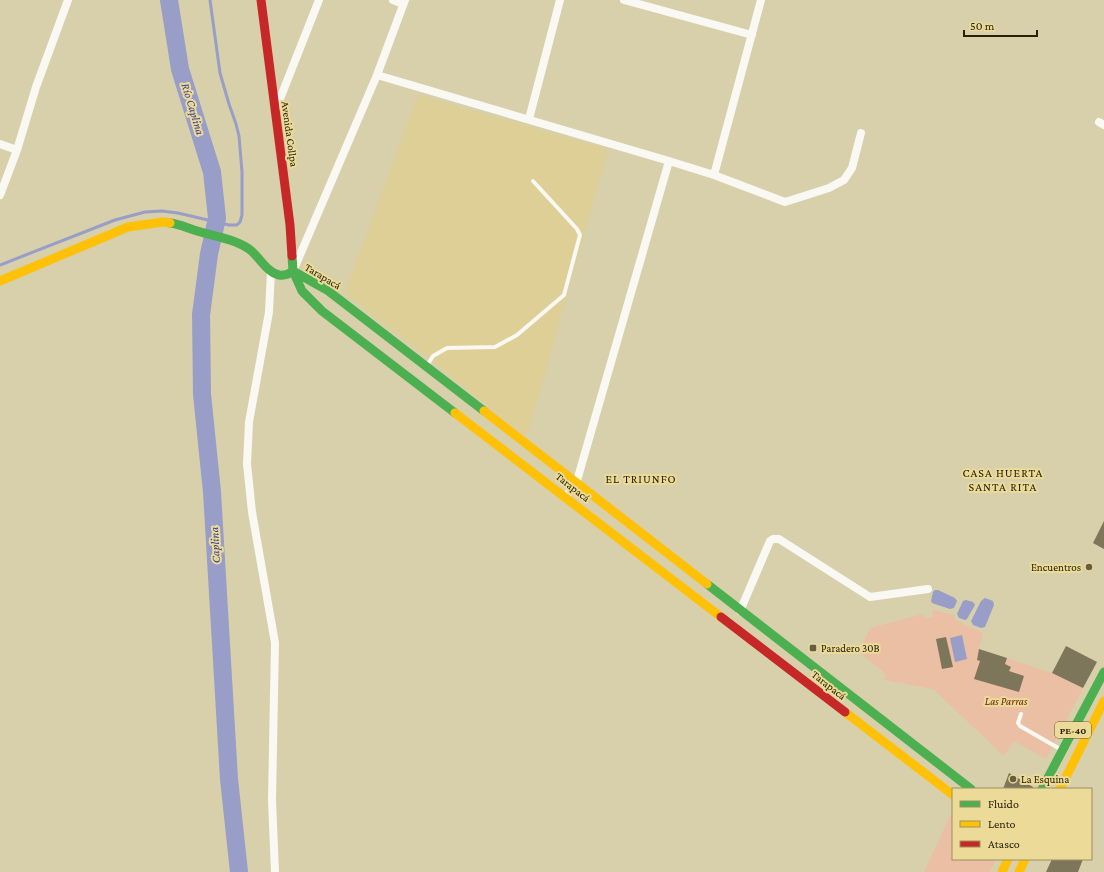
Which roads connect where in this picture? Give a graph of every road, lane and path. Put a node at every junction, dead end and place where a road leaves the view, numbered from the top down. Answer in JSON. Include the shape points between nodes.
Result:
{"nodes":[{"id":1,"x":68,"y":0,"type":"edge"},
{"id":2,"x":261,"y":0,"type":"edge"},
{"id":3,"x":319,"y":0,"type":"edge"},
{"id":4,"x":393,"y":0,"type":"edge"},
{"id":5,"x":560,"y":0,"type":"edge"},
{"id":6,"x":624,"y":0,"type":"edge"},
{"id":7,"x":761,"y":0,"type":"edge"},
{"id":8,"x":404,"y":2,"type":"edge"},
{"id":9,"x":752,"y":35,"type":"junction"},
{"id":10,"x":377,"y":75,"type":"junction"},
{"id":11,"x":274,"y":112,"type":"junction"},
{"id":12,"x":529,"y":119,"type":"junction"},
{"id":13,"x":861,"y":133,"type":"dead end"},
{"id":14,"x":0,"y":144,"type":"edge"},
{"id":15,"x":17,"y":150,"type":"junction"},
{"id":16,"x":669,"y":161,"type":"junction"},
{"id":17,"x":714,"y":175,"type":"junction"},
{"id":18,"x":533,"y":181,"type":"dead end"},
{"id":19,"x":0,"y":195,"type":"edge"},
{"id":20,"x":271,"y":271,"type":"junction"},
{"id":21,"x":293,"y":272,"type":"junction"},
{"id":22,"x":0,"y":281,"type":"edge"},
{"id":23,"x":420,"y":374,"type":"junction"},
{"id":24,"x":576,"y":484,"type":"junction"},
{"id":25,"x":565,"y":497,"type":"junction"},
{"id":26,"x":657,"y":546,"type":"junction"},
{"id":27,"x":647,"y":560,"type":"junction"},
{"id":28,"x":928,"y":589,"type":"dead end"},
{"id":29,"x":726,"y":600,"type":"junction"},
{"id":30,"x":740,"y":610,"type":"junction"},
{"id":31,"x":716,"y":612,"type":"junction"},
{"id":32,"x":816,"y":670,"type":"junction"},
{"id":33,"x":1104,"y":672,"type":"edge"},
{"id":34,"x":807,"y":683,"type":"junction"},
{"id":35,"x":1101,"y":686,"type":"edge"},
{"id":36,"x":1104,"y":701,"type":"edge"},
{"id":37,"x":1021,"y":714,"type":"dead end"},
{"id":38,"x":1062,"y":750,"type":"junction"},
{"id":39,"x":1076,"y":757,"type":"junction"},
{"id":40,"x":968,"y":788,"type":"edge"},
{"id":41,"x":1043,"y":788,"type":"edge"},
{"id":42,"x":1060,"y":788,"type":"edge"},
{"id":43,"x":952,"y":794,"type":"edge"},
{"id":44,"x":1008,"y":860,"type":"edge"},
{"id":45,"x":1025,"y":860,"type":"edge"},
{"id":46,"x":275,"y":872,"type":"edge"},
{"id":47,"x":1002,"y":872,"type":"edge"},
{"id":48,"x":1019,"y":872,"type":"edge"}],
"edges":[{"from":1,"to":15,"type":"street","via":[[36,87]]},
{"from":2,"to":11,"type":"main road","name":"Avenida Collpa"},
{"from":3,"to":11,"type":"street"},
{"from":4,"to":8,"type":"street"},
{"from":5,"to":12,"type":"street"},
{"from":6,"to":9,"type":"street"},
{"from":7,"to":9,"type":"street"},
{"from":8,"to":10,"type":"street"},
{"from":9,"to":17,"type":"street"},
{"from":10,"to":12,"type":"street"},
{"from":10,"to":21,"type":"street"},
{"from":11,"to":21,"type":"main road","name":"Avenida Collpa","via":[[290,225]]},
{"from":12,"to":16,"type":"street"},
{"from":13,"to":17,"type":"street","via":[[852,168],[844,180],[829,188],[785,202]]},
{"from":14,"to":15,"type":"street"},
{"from":15,"to":19,"type":"street"},
{"from":16,"to":17,"type":"street"},
{"from":16,"to":24,"type":"street"},
{"from":18,"to":23,"type":"lane","via":[[580,235],[564,295],[504,343],[495,347],[447,348],[434,356]]},
{"from":20,"to":21,"type":"main road","via":[[278,275]]},
{"from":20,"to":22,"type":"main road","via":[[249,250],[233,242],[179,224],[163,222],[128,227]]},
{"from":20,"to":46,"type":"street","via":[[269,312],[249,422],[247,464],[252,512],[275,643],[272,800]]},
{"from":21,"to":23,"type":"main road","name":"Tarapacá","via":[[327,290]]},
{"from":21,"to":23,"type":"main road","name":"Tarapacá","via":[[302,292],[322,310]]},
{"from":23,"to":24,"type":"main road","name":"Tarapacá"},
{"from":23,"to":25,"type":"main road","name":"Tarapacá"},
{"from":24,"to":25,"type":"street"},
{"from":24,"to":26,"type":"main road","name":"Tarapacá"},
{"from":25,"to":27,"type":"main road","name":"Tarapacá"},
{"from":26,"to":27,"type":"main road"},
{"from":26,"to":29,"type":"main road","name":"Tarapacá"},
{"from":27,"to":31,"type":"main road","name":"Tarapacá"},
{"from":28,"to":30,"type":"street","via":[[870,597],[780,539],[773,539]]},
{"from":29,"to":30,"type":"main road","name":"Tarapacá"},
{"from":29,"to":31,"type":"main road"},
{"from":30,"to":32,"type":"main road","name":"Tarapacá"},
{"from":31,"to":34,"type":"main road","name":"Tarapacá"},
{"from":32,"to":34,"type":"main road"},
{"from":32,"to":40,"type":"main road","name":"Tarapacá"},
{"from":33,"to":35,"type":"main road","number":"PE-40"},
{"from":34,"to":43,"type":"main road","name":"Tarapacá"},
{"from":35,"to":38,"type":"main road","number":"PE-40"},
{"from":36,"to":39,"type":"main road","number":"PE-40"},
{"from":37,"to":38,"type":"lane","via":[[1018,723],[1020,726]]},
{"from":38,"to":39,"type":"main road"},
{"from":38,"to":41,"type":"main road","number":"PE-40"},
{"from":39,"to":42,"type":"main road","number":"PE-40"},
{"from":44,"to":47,"type":"main road"},
{"from":45,"to":48,"type":"main road"}]}
